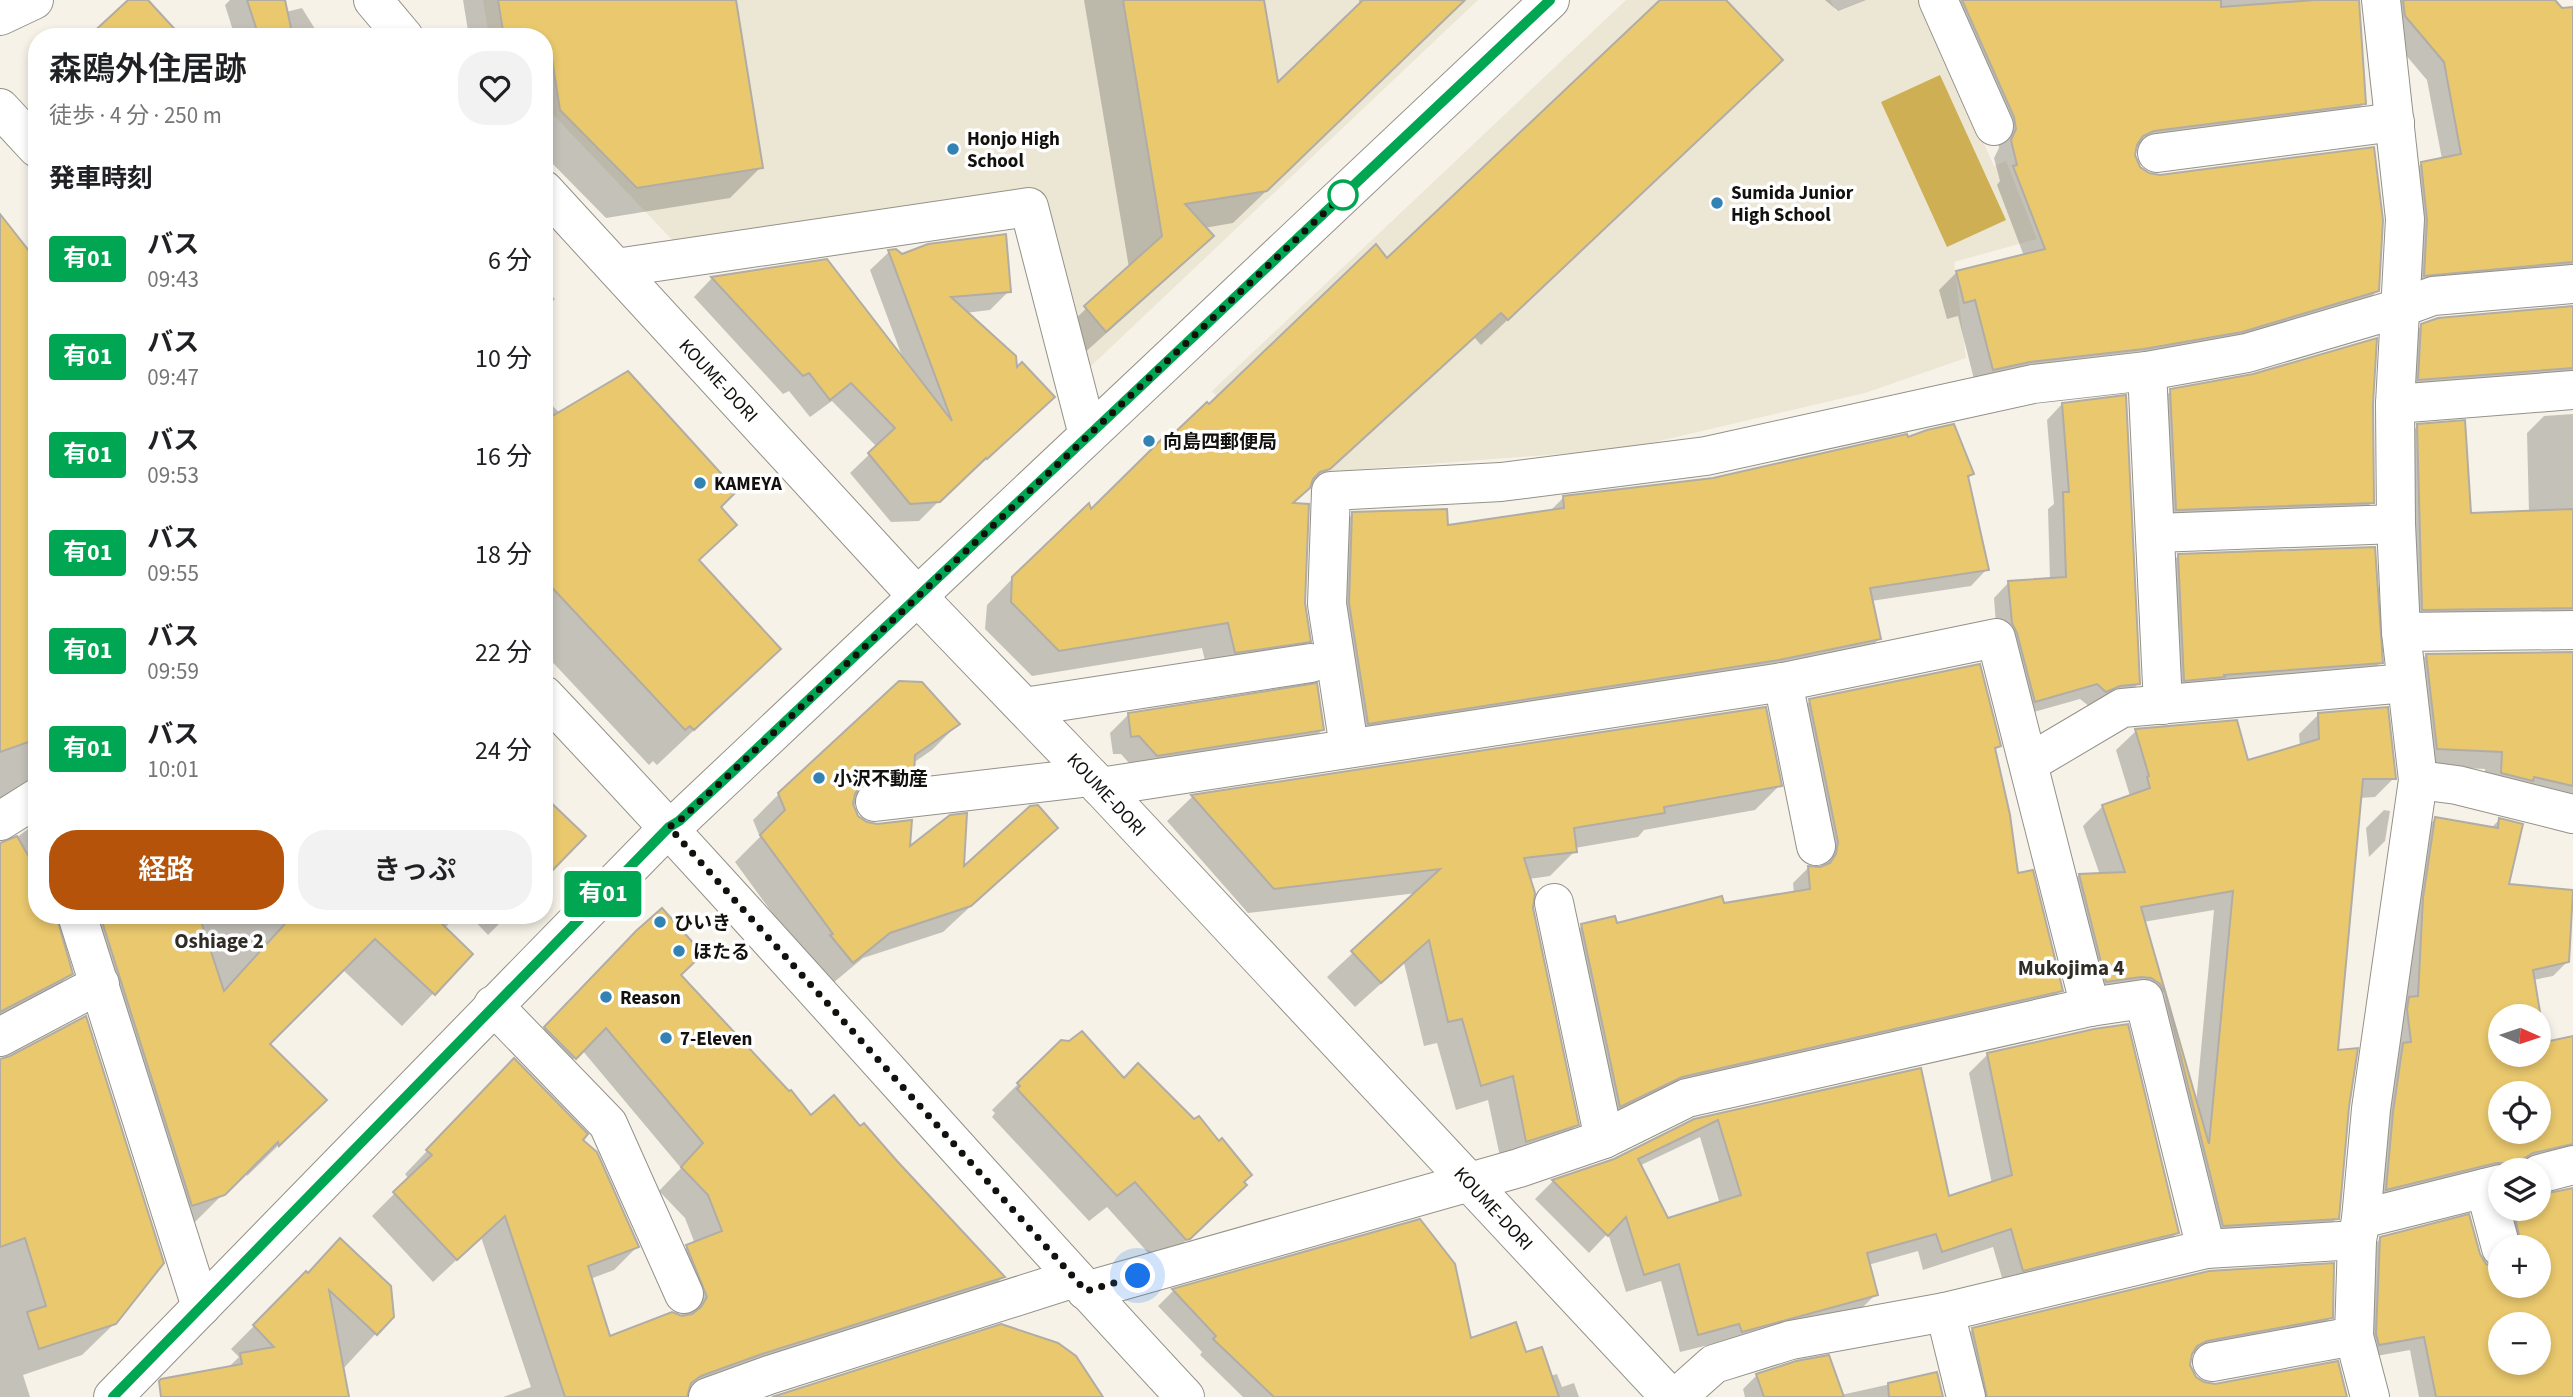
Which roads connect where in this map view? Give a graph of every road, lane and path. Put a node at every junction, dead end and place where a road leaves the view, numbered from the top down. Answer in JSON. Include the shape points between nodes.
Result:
{"nodes":[{"id":1,"x":34,"y":0,"type":"edge"},
{"id":2,"x":373,"y":0,"type":"edge"},
{"id":3,"x":1550,"y":0,"type":"edge"},
{"id":4,"x":1938,"y":0,"type":"edge"},
{"id":5,"x":2381,"y":0,"type":"edge"},
{"id":6,"x":0,"y":16,"type":"edge"},
{"id":7,"x":396,"y":28,"type":"edge"},
{"id":8,"x":0,"y":108,"type":"edge"},
{"id":9,"x":2395,"y":122,"type":"junction"},
{"id":10,"x":1994,"y":126,"type":"dead end"},
{"id":11,"x":28,"y":138,"type":"edge"},
{"id":12,"x":2157,"y":153,"type":"dead end"},
{"id":13,"x":553,"y":200,"type":"edge"},
{"id":14,"x":615,"y":268,"type":"junction"},
{"id":15,"x":2573,"y":284,"type":"edge"},
{"id":16,"x":2400,"y":308,"type":"junction"},
{"id":17,"x":2147,"y":371,"type":"junction"},
{"id":18,"x":2573,"y":390,"type":"edge"},
{"id":19,"x":2395,"y":404,"type":"junction"},
{"id":20,"x":1088,"y":435,"type":"junction"},
{"id":21,"x":2396,"y":524,"type":"junction"},
{"id":22,"x":2156,"y":533,"type":"junction"},
{"id":23,"x":918,"y":597,"type":"junction"},
{"id":24,"x":2573,"y":630,"type":"edge"},
{"id":25,"x":2401,"y":632,"type":"junction"},
{"id":26,"x":1311,"y":663,"type":"dead end"},
{"id":27,"x":1783,"y":682,"type":"junction"},
{"id":28,"x":2406,"y":683,"type":"junction"},
{"id":29,"x":553,"y":705,"type":"edge"},
{"id":30,"x":2163,"y":705,"type":"junction"},
{"id":31,"x":1024,"y":706,"type":"junction"},
{"id":32,"x":1349,"y":747,"type":"junction"},
{"id":33,"x":2029,"y":763,"type":"junction"},
{"id":34,"x":2418,"y":780,"type":"junction"},
{"id":35,"x":1096,"y":782,"type":"junction"},
{"id":36,"x":876,"y":802,"type":"dead end"},
{"id":37,"x":28,"y":804,"type":"edge"},
{"id":38,"x":2573,"y":814,"type":"edge"},
{"id":39,"x":0,"y":821,"type":"edge"},
{"id":40,"x":669,"y":827,"type":"junction"},
{"id":41,"x":1816,"y":846,"type":"dead end"},
{"id":42,"x":1554,"y":903,"type":"dead end"},
{"id":43,"x":80,"y":924,"type":"edge"},
{"id":44,"x":100,"y":984,"type":"junction"},
{"id":45,"x":493,"y":1005,"type":"junction"},
{"id":46,"x":2090,"y":1007,"type":"junction"},
{"id":47,"x":0,"y":1037,"type":"edge"},
{"id":48,"x":1604,"y":1139,"type":"junction"},
{"id":49,"x":2573,"y":1165,"type":"edge"},
{"id":50,"x":2551,"y":1171,"type":"edge"},
{"id":51,"x":1469,"y":1182,"type":"junction"},
{"id":52,"x":2488,"y":1188,"type":"edge"},
{"id":53,"x":2359,"y":1230,"type":"junction"},
{"id":54,"x":2206,"y":1249,"type":"junction"},
{"id":55,"x":1081,"y":1284,"type":"junction"},
{"id":56,"x":684,"y":1294,"type":"dead end"},
{"id":57,"x":201,"y":1307,"type":"junction"},
{"id":58,"x":1945,"y":1312,"type":"junction"},
{"id":59,"x":2354,"y":1336,"type":"junction"},
{"id":60,"x":2212,"y":1362,"type":"dead end"},
{"id":61,"x":773,"y":1386,"type":"edge"},
{"id":62,"x":113,"y":1397,"type":"edge"},
{"id":63,"x":708,"y":1397,"type":"edge"},
{"id":64,"x":1185,"y":1397,"type":"edge"},
{"id":65,"x":1670,"y":1397,"type":"edge"},
{"id":66,"x":1677,"y":1397,"type":"edge"},
{"id":67,"x":1966,"y":1397,"type":"edge"},
{"id":68,"x":2370,"y":1397,"type":"edge"}],
"edges":[{"from":1,"to":6,"type":"street"},
{"from":2,"to":7,"type":"street"},
{"from":3,"to":20,"type":"street"},
{"from":4,"to":10,"type":"street"},
{"from":5,"to":9,"type":"street"},
{"from":8,"to":11,"type":"street"},
{"from":9,"to":12,"type":"street"},
{"from":9,"to":16,"type":"street","via":[[2405,219]]},
{"from":13,"to":14,"type":"street","name":"KOUME-DORI"},
{"from":14,"to":20,"type":"street","via":[[1029,207]]},
{"from":14,"to":23,"type":"street","name":"KOUME-DORI"},
{"from":15,"to":16,"type":"street","via":[[2433,296]]},
{"from":16,"to":17,"type":"street","via":[[2246,353]]},
{"from":16,"to":19,"type":"street"},
{"from":17,"to":22,"type":"street"},
{"from":17,"to":32,"type":"street","via":[[2033,384],[1706,456],[1501,482],[1331,491],[1327,604]]},
{"from":18,"to":19,"type":"street"},
{"from":19,"to":21,"type":"street"},
{"from":20,"to":23,"type":"street"},
{"from":21,"to":22,"type":"street"},
{"from":21,"to":25,"type":"street"},
{"from":22,"to":30,"type":"street"},
{"from":23,"to":31,"type":"street","name":"KOUME-DORI"},
{"from":23,"to":40,"type":"street"},
{"from":24,"to":25,"type":"street"},
{"from":25,"to":28,"type":"street"},
{"from":26,"to":31,"type":"street"},
{"from":27,"to":32,"type":"street"},
{"from":27,"to":33,"type":"street","via":[[1996,638]]},
{"from":27,"to":41,"type":"street"},
{"from":28,"to":30,"type":"street"},
{"from":28,"to":34,"type":"street"},
{"from":29,"to":40,"type":"street"},
{"from":30,"to":33,"type":"street","via":[[2122,708]]},
{"from":31,"to":35,"type":"street","name":"KOUME-DORI"},
{"from":32,"to":35,"type":"street"},
{"from":33,"to":46,"type":"street"},
{"from":34,"to":38,"type":"street"},
{"from":34,"to":53,"type":"street","via":[[2371,1109]]},
{"from":35,"to":36,"type":"street"},
{"from":35,"to":51,"type":"street","name":"KOUME-DORI"},
{"from":37,"to":39,"type":"street"},
{"from":40,"to":45,"type":"street"},
{"from":40,"to":55,"type":"street"},
{"from":42,"to":48,"type":"street"},
{"from":43,"to":44,"type":"street"},
{"from":44,"to":47,"type":"street"},
{"from":44,"to":57,"type":"street"},
{"from":45,"to":56,"type":"street","via":[[608,1124]]},
{"from":45,"to":57,"type":"street"},
{"from":46,"to":48,"type":"street","via":[[1687,1098]]},
{"from":46,"to":54,"type":"street","via":[[2144,999]]},
{"from":48,"to":51,"type":"street"},
{"from":49,"to":50,"type":"street"},
{"from":51,"to":55,"type":"street"},
{"from":51,"to":65,"type":"street","name":"KOUME-DORI"},
{"from":52,"to":53,"type":"street"},
{"from":53,"to":54,"type":"street"},
{"from":53,"to":59,"type":"street"},
{"from":54,"to":58,"type":"street"},
{"from":55,"to":61,"type":"street"},
{"from":55,"to":64,"type":"street"},
{"from":57,"to":62,"type":"street"},
{"from":58,"to":66,"type":"street","via":[[1791,1340],[1714,1364]]},
{"from":58,"to":67,"type":"street"},
{"from":59,"to":60,"type":"street"},
{"from":59,"to":68,"type":"street"},
{"from":61,"to":63,"type":"street"}]}
